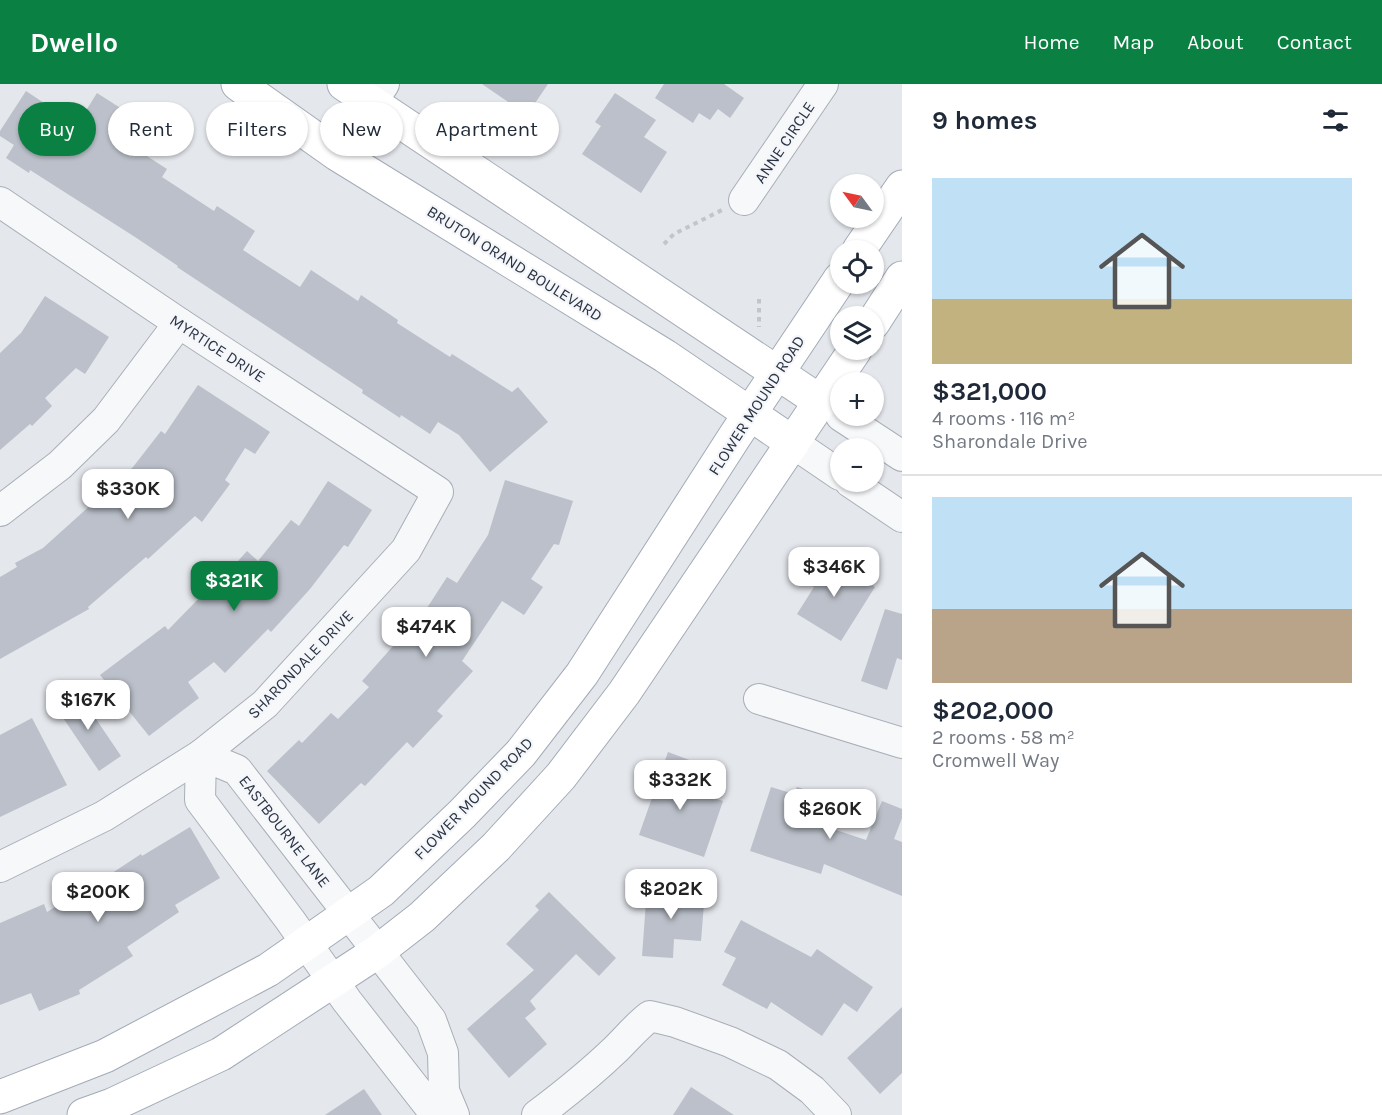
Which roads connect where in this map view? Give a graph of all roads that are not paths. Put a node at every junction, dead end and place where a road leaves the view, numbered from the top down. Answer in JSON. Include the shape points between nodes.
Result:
{"nodes":[{"id":1,"x":238,"y":84,"type":"edge"},
{"id":2,"x":344,"y":84,"type":"edge"},
{"id":3,"x":823,"y":84,"type":"edge"},
{"id":4,"x":377,"y":93,"type":"edge"},
{"id":5,"x":320,"y":142,"type":"edge"},
{"id":6,"x":340,"y":156,"type":"edge"},
{"id":7,"x":902,"y":187,"type":"edge"},
{"id":8,"x":744,"y":200,"type":"road end"},
{"id":9,"x":0,"y":202,"type":"edge"},
{"id":10,"x":866,"y":240,"type":"edge"},
{"id":11,"x":902,"y":278,"type":"edge"},
{"id":12,"x":830,"y":294,"type":"edge"},
{"id":13,"x":884,"y":306,"type":"edge"},
{"id":14,"x":179,"y":323,"type":"junction"},
{"id":15,"x":777,"y":373,"type":"junction"},
{"id":16,"x":830,"y":408,"type":"edge"},
{"id":17,"x":750,"y":413,"type":"junction"},
{"id":18,"x":830,"y":414,"type":"edge"},
{"id":19,"x":857,"y":426,"type":"edge"},
{"id":20,"x":793,"y":443,"type":"junction"},
{"id":21,"x":902,"y":456,"type":"edge"},
{"id":22,"x":830,"y":468,"type":"edge"},
{"id":23,"x":438,"y":492,"type":"joint"},
{"id":24,"x":865,"y":492,"type":"edge"},
{"id":25,"x":0,"y":511,"type":"edge"},
{"id":26,"x":902,"y":517,"type":"edge"},
{"id":27,"x":759,"y":699,"type":"dead end"},
{"id":28,"x":902,"y":743,"type":"edge"},
{"id":29,"x":201,"y":755,"type":"junction"},
{"id":30,"x":0,"y":867,"type":"edge"},
{"id":31,"x":349,"y":914,"type":"junction"},
{"id":32,"x":306,"y":943,"type":"junction"},
{"id":33,"x":377,"y":951,"type":"junction"},
{"id":34,"x":333,"y":980,"type":"junction"},
{"id":35,"x":0,"y":1097,"type":"edge"},
{"id":36,"x":84,"y":1115,"type":"edge"},
{"id":37,"x":436,"y":1115,"type":"edge"},
{"id":38,"x":454,"y":1115,"type":"edge"},
{"id":39,"x":537,"y":1115,"type":"edge"},
{"id":40,"x":836,"y":1115,"type":"edge"}],
"edges":[{"from":1,"to":5,"type":"main road","name":"BRUTON ORAND BOULEVARD"},
{"from":2,"to":4,"type":"main road"},
{"from":3,"to":8,"type":"street","name":"ANNE CIRCLE"},
{"from":4,"to":15,"type":"main road"},
{"from":6,"to":17,"type":"main road","name":"BRUTON ORAND BOULEVARD","via":[[665,356]]},
{"from":7,"to":10,"type":"main road"},
{"from":9,"to":14,"type":"street","name":"MYRTICE DRIVE"},
{"from":11,"to":13,"type":"main road"},
{"from":12,"to":15,"type":"main road","name":"FLOWER MOUND ROAD"},
{"from":14,"to":23,"type":"street","name":"MYRTICE DRIVE"},
{"from":14,"to":25,"type":"street","via":[[106,420],[60,465]]},
{"from":15,"to":16,"type":"main road"},
{"from":15,"to":17,"type":"main road","name":"FLOWER MOUND ROAD"},
{"from":17,"to":20,"type":"main road","name":"BRUTON ORAND BOULEVARD"},
{"from":17,"to":31,"type":"main road","name":"FLOWER MOUND ROAD","via":[[582,674],[521,753],[381,891]]},
{"from":18,"to":20,"type":"main road"},
{"from":19,"to":21,"type":"street"},
{"from":20,"to":22,"type":"street"},
{"from":20,"to":33,"type":"main road","via":[[624,693],[561,776],[496,847],[422,917]]},
{"from":23,"to":29,"type":"street","name":"SHARONDALE DRIVE","via":[[406,550],[347,617],[265,704]]},
{"from":24,"to":26,"type":"street"},
{"from":27,"to":28,"type":"street"},
{"from":29,"to":30,"type":"street","name":"SHARONDALE DRIVE","via":[[104,816]]},
{"from":29,"to":31,"type":"street","name":"EASTBOURNE LANE","via":[[237,770]]},
{"from":29,"to":32,"type":"street","via":[[200,800]]},
{"from":31,"to":32,"type":"main road","name":"FLOWER MOUND ROAD"},
{"from":31,"to":33,"type":"street","name":"EASTBOURNE LANE"},
{"from":32,"to":34,"type":"street"},
{"from":32,"to":35,"type":"main road","name":"FLOWER MOUND ROAD","via":[[268,970],[105,1056]]},
{"from":33,"to":34,"type":"main road"},
{"from":33,"to":38,"type":"street","name":"EASTBOURNE LANE","via":[[431,1020],[443,1053],[444,1091]]},
{"from":34,"to":36,"type":"main road","via":[[221,1054]]},
{"from":34,"to":37,"type":"street"},
{"from":39,"to":40,"type":"street","via":[[650,1016],[730,1042],[778,1065],[812,1090]]}]}
